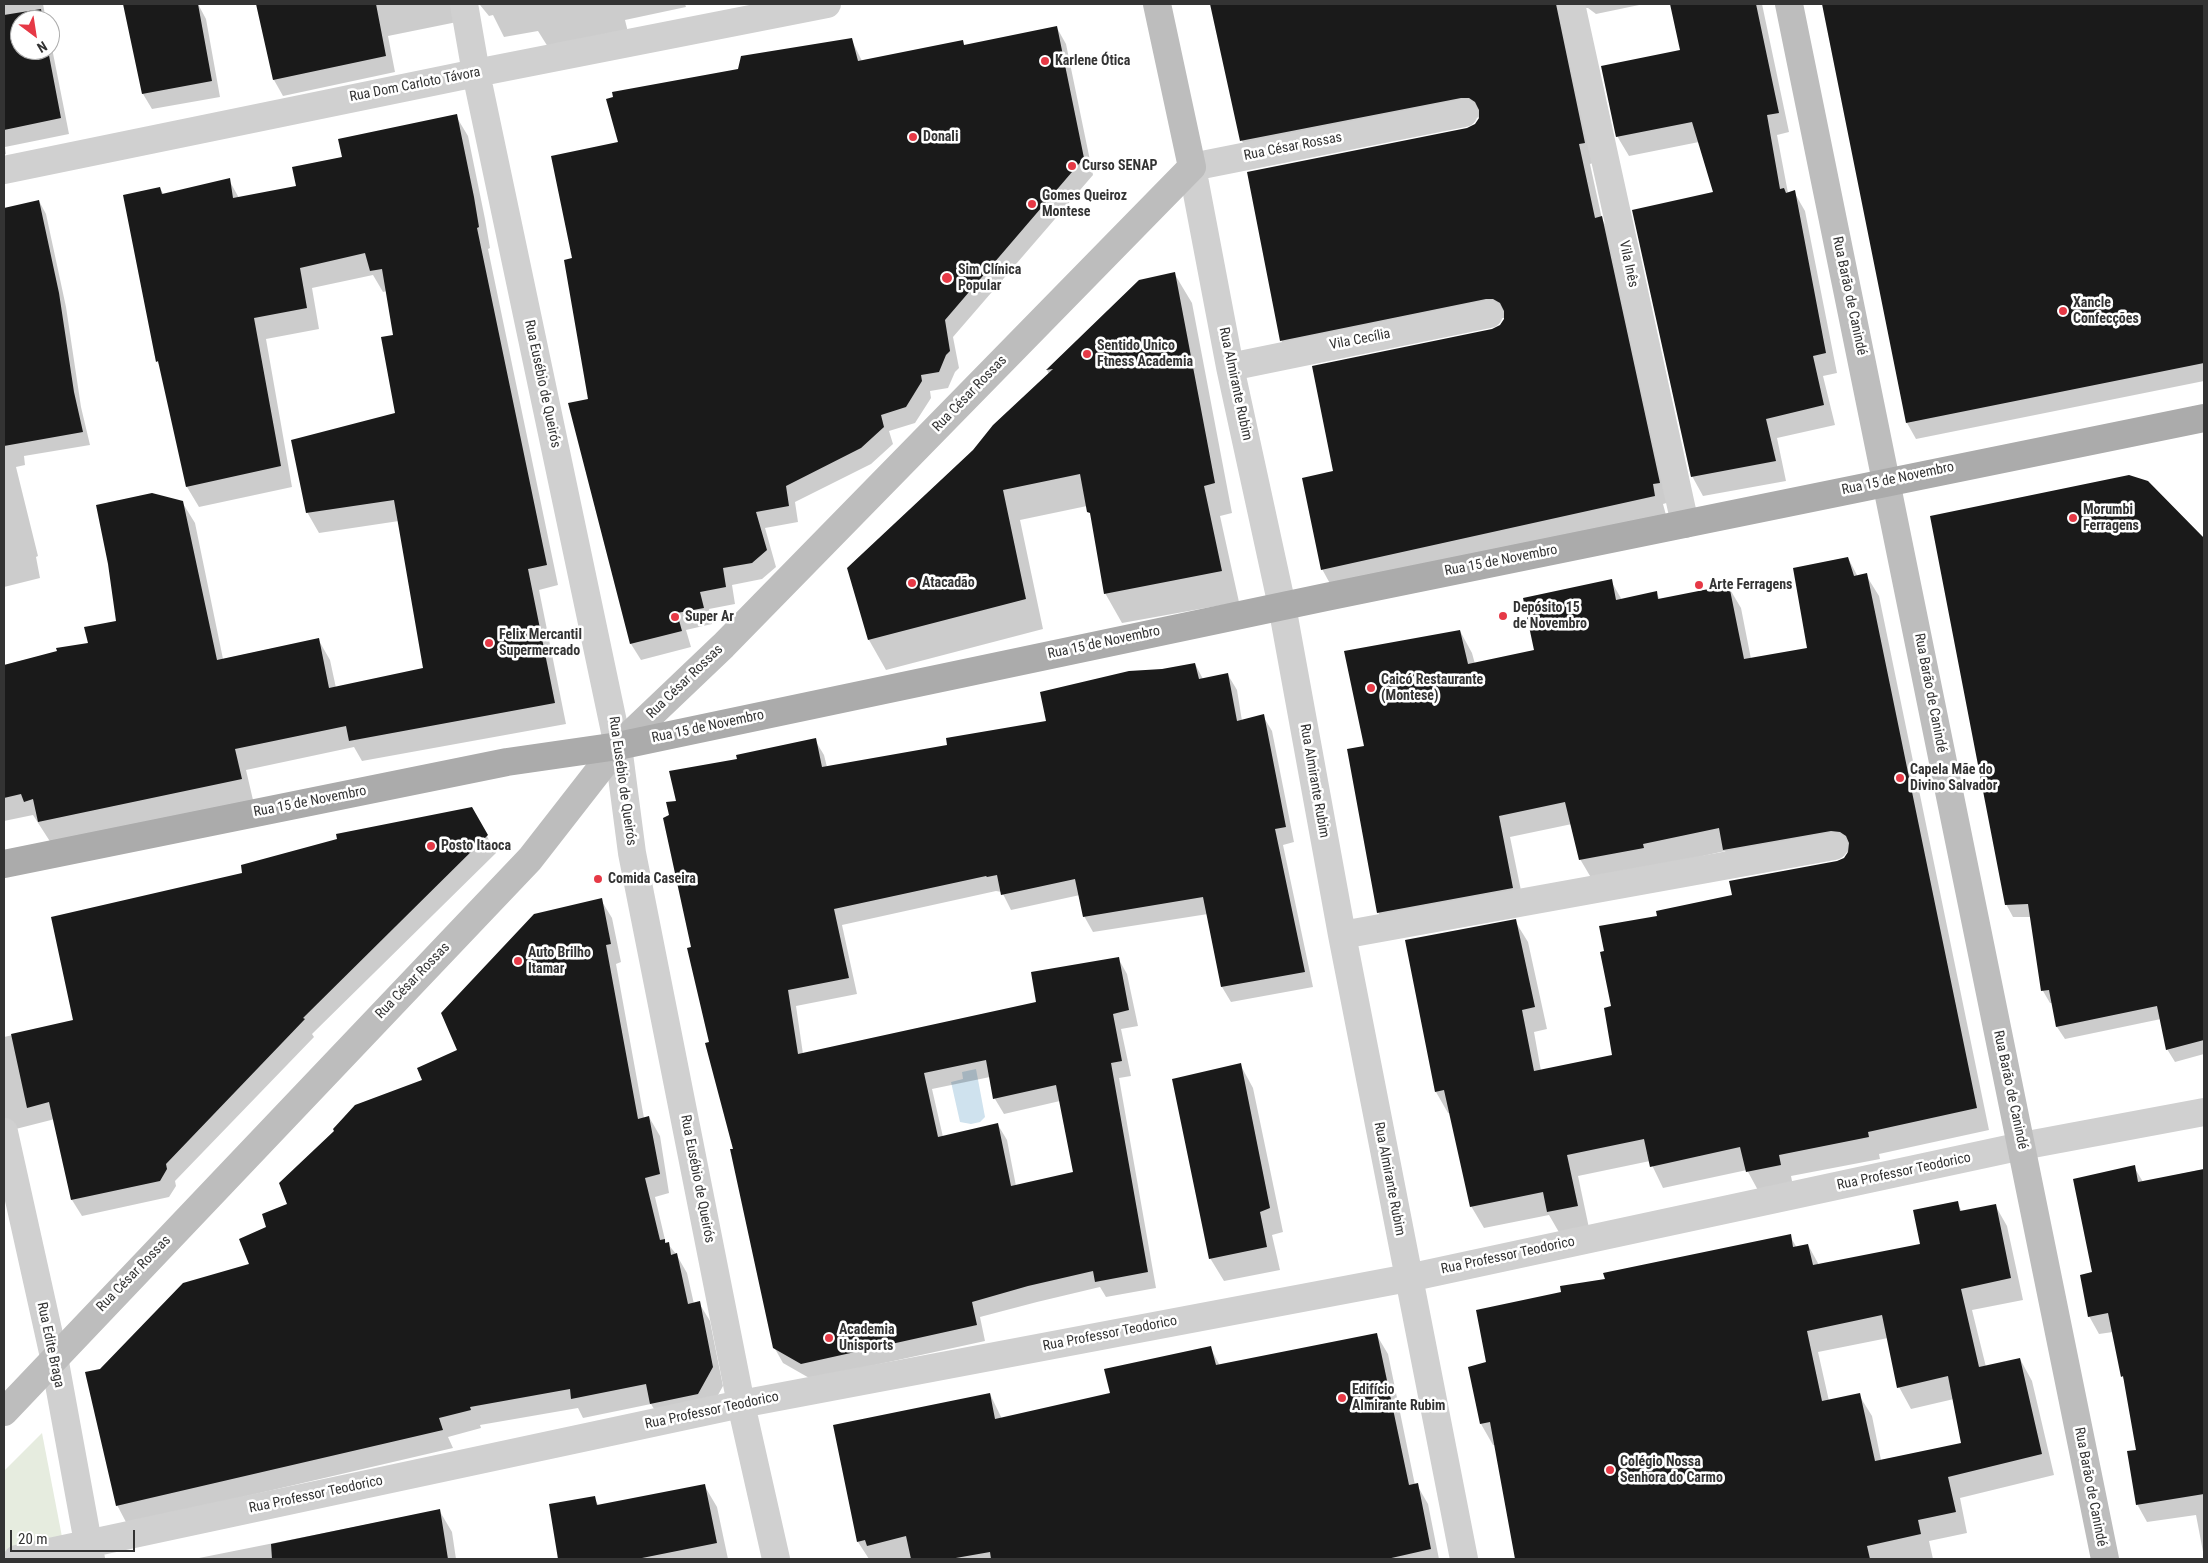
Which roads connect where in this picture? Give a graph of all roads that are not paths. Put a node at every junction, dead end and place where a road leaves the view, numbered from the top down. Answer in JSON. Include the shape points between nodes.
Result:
{"nodes":[{"id":1,"x":464,"y":4,"type":"edge"},
{"id":2,"x":827,"y":4,"type":"edge"},
{"id":3,"x":1156,"y":4,"type":"edge"},
{"id":4,"x":1571,"y":4,"type":"edge"},
{"id":5,"x":1789,"y":4,"type":"edge"},
{"id":6,"x":476,"y":73,"type":"junction"},
{"id":7,"x":1464,"y":113,"type":"dead end"},
{"id":8,"x":1192,"y":167,"type":"junction"},
{"id":9,"x":4,"y":170,"type":"edge"},
{"id":10,"x":1490,"y":314,"type":"dead end"},
{"id":11,"x":1230,"y":367,"type":"junction"},
{"id":12,"x":2204,"y":418,"type":"edge"},
{"id":13,"x":1887,"y":481,"type":"junction"},
{"id":14,"x":1684,"y":524,"type":"junction"},
{"id":15,"x":1282,"y":606,"type":"junction"},
{"id":16,"x":618,"y":746,"type":"junction"},
{"id":17,"x":1834,"y":846,"type":"dead end"},
{"id":18,"x":4,"y":864,"type":"edge"},
{"id":19,"x":1342,"y":936,"type":"junction"},
{"id":20,"x":2204,"y":1112,"type":"edge"},
{"id":21,"x":4,"y":1132,"type":"edge"},
{"id":22,"x":2022,"y":1146,"type":"junction"},
{"id":23,"x":1408,"y":1278,"type":"junction"},
{"id":24,"x":54,"y":1357,"type":"junction"},
{"id":25,"x":741,"y":1404,"type":"junction"},
{"id":26,"x":4,"y":1412,"type":"edge"},
{"id":27,"x":89,"y":1552,"type":"edge"},
{"id":28,"x":17,"y":1559,"type":"edge"},
{"id":29,"x":776,"y":1559,"type":"edge"},
{"id":30,"x":1464,"y":1559,"type":"edge"},
{"id":31,"x":2104,"y":1559,"type":"edge"}],
"edges":[{"from":1,"to":6,"type":"street","name":"Rua Eusébio de Queirós"},
{"from":2,"to":6,"type":"street","name":"Rua Dom Carloto Távora"},
{"from":3,"to":8,"type":"main road","name":"Rua Almirante Rubim"},
{"from":4,"to":14,"type":"street","name":"Vila Inês"},
{"from":5,"to":13,"type":"main road","name":"Rua Barão de Canindé"},
{"from":6,"to":9,"type":"street","name":"Rua Dom Carloto Távora"},
{"from":6,"to":16,"type":"street","name":"Rua Eusébio de Queirós"},
{"from":7,"to":8,"type":"street","name":"Rua César Rossas"},
{"from":8,"to":11,"type":"street","name":"Rua Almirante Rubim"},
{"from":8,"to":16,"type":"main road","name":"Rua César Rossas","via":[[723,646]]},
{"from":10,"to":11,"type":"street","name":"Vila Cecília"},
{"from":11,"to":15,"type":"street","name":"Rua Almirante Rubim"},
{"from":12,"to":13,"type":"main road","name":"Rua 15 de Novembro"},
{"from":13,"to":14,"type":"main road","name":"Rua 15 de Novembro"},
{"from":13,"to":22,"type":"main road","name":"Rua Barão de Canindé"},
{"from":14,"to":15,"type":"main road","name":"Rua 15 de Novembro"},
{"from":15,"to":16,"type":"main road","name":"Rua 15 de Novembro"},
{"from":15,"to":19,"type":"street","name":"Rua Almirante Rubim"},
{"from":16,"to":18,"type":"main road","name":"Rua 15 de Novembro","via":[[507,762]]},
{"from":16,"to":24,"type":"main road","name":"Rua César Rossas","via":[[530,859]]},
{"from":16,"to":25,"type":"street","name":"Rua Eusébio de Queirós","via":[[632,854]]},
{"from":17,"to":19,"type":"street"},
{"from":19,"to":23,"type":"street","name":"Rua Almirante Rubim"},
{"from":20,"to":22,"type":"street","name":"Rua Professor Teodorico"},
{"from":21,"to":24,"type":"street","name":"Rua Edite Braga"},
{"from":22,"to":23,"type":"street","name":"Rua Professor Teodorico"},
{"from":22,"to":31,"type":"main road","name":"Rua Barão de Canindé"},
{"from":23,"to":25,"type":"street","name":"Rua Professor Teodorico"},
{"from":23,"to":30,"type":"street","name":"Rua Almirante Rubim"},
{"from":24,"to":26,"type":"main road","name":"Rua César Rossas"},
{"from":24,"to":27,"type":"street","name":"Rua Edite Braga"},
{"from":25,"to":27,"type":"street","name":"Rua Professor Teodorico"},
{"from":25,"to":29,"type":"street","name":"Rua Eusébio de Queirós"},
{"from":27,"to":28,"type":"street","name":"Rua Professor Teodorico"}]}
